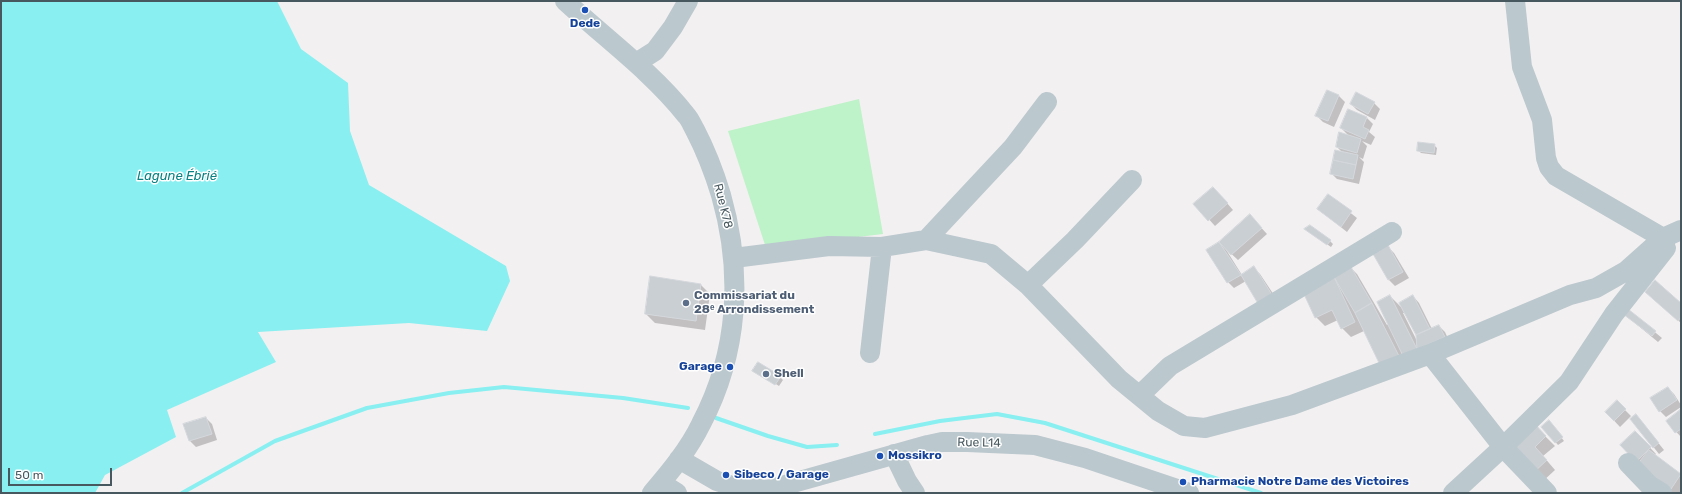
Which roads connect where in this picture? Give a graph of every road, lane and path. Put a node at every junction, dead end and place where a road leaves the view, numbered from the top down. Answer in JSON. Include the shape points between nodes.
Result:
{"nodes":[{"id":1,"x":688,"y":1,"type":"edge"},
{"id":2,"x":1516,"y":1,"type":"edge"},
{"id":3,"x":575,"y":5,"type":"edge"},
{"id":4,"x":636,"y":63,"type":"junction"},
{"id":5,"x":1047,"y":102,"type":"dead end"},
{"id":6,"x":1132,"y":180,"type":"dead end"},
{"id":7,"x":1392,"y":232,"type":"dead end"},
{"id":8,"x":1675,"y":233,"type":"edge"},
{"id":9,"x":926,"y":240,"type":"junction"},
{"id":10,"x":882,"y":247,"type":"junction"},
{"id":11,"x":734,"y":258,"type":"junction"},
{"id":12,"x":1028,"y":285,"type":"junction"},
{"id":13,"x":870,"y":353,"type":"dead end"},
{"id":14,"x":1430,"y":354,"type":"junction"},
{"id":15,"x":1140,"y":395,"type":"junction"},
{"id":16,"x":1503,"y":447,"type":"junction"},
{"id":17,"x":894,"y":454,"type":"junction"},
{"id":18,"x":679,"y":459,"type":"junction"},
{"id":19,"x":1628,"y":463,"type":"dead end"},
{"id":20,"x":663,"y":490,"type":"edge"},
{"id":21,"x":766,"y":492,"type":"edge"},
{"id":22,"x":915,"y":493,"type":"edge"},
{"id":23,"x":1189,"y":493,"type":"edge"},
{"id":24,"x":1453,"y":493,"type":"edge"},
{"id":25,"x":1547,"y":493,"type":"edge"},
{"id":26,"x":1662,"y":493,"type":"edge"}],
"edges":[{"from":1,"to":4,"type":"street","via":[[655,51]]},
{"from":2,"to":8,"type":"street","via":[[1522,67],[1542,120],[1549,168],[1556,176]]},
{"from":3,"to":4,"type":"street","name":"Rue K78"},
{"from":4,"to":11,"type":"street","name":"Rue K78","via":[[687,115],[709,157],[724,204]]},
{"from":5,"to":9,"type":"street","via":[[1013,147]]},
{"from":6,"to":12,"type":"street"},
{"from":7,"to":15,"type":"street","via":[[1170,366]]},
{"from":8,"to":14,"type":"street","via":[[1626,271],[1596,288],[1570,295]]},
{"from":8,"to":16,"type":"street","via":[[1614,314],[1569,382]]},
{"from":9,"to":10,"type":"street"},
{"from":9,"to":12,"type":"street","via":[[990,254]]},
{"from":10,"to":11,"type":"street","via":[[829,246]]},
{"from":10,"to":13,"type":"street"},
{"from":11,"to":18,"type":"street","name":"Rue K78","via":[[732,332],[723,368],[701,424]]},
{"from":12,"to":15,"type":"street","via":[[1119,379]]},
{"from":14,"to":15,"type":"street","via":[[1292,405],[1205,428],[1184,426],[1158,411]]},
{"from":14,"to":16,"type":"street"},
{"from":16,"to":24,"type":"street"},
{"from":16,"to":25,"type":"street"},
{"from":17,"to":21,"type":"street","name":"Rue L14"},
{"from":17,"to":22,"type":"street"},
{"from":17,"to":23,"type":"street","name":"Rue L14","via":[[942,442],[1035,445],[1085,458]]},
{"from":18,"to":20,"type":"street","name":"Rue K78"},
{"from":18,"to":21,"type":"street","name":"Rue L14","via":[[717,481]]},
{"from":19,"to":26,"type":"street","via":[[1649,485]]}]}
